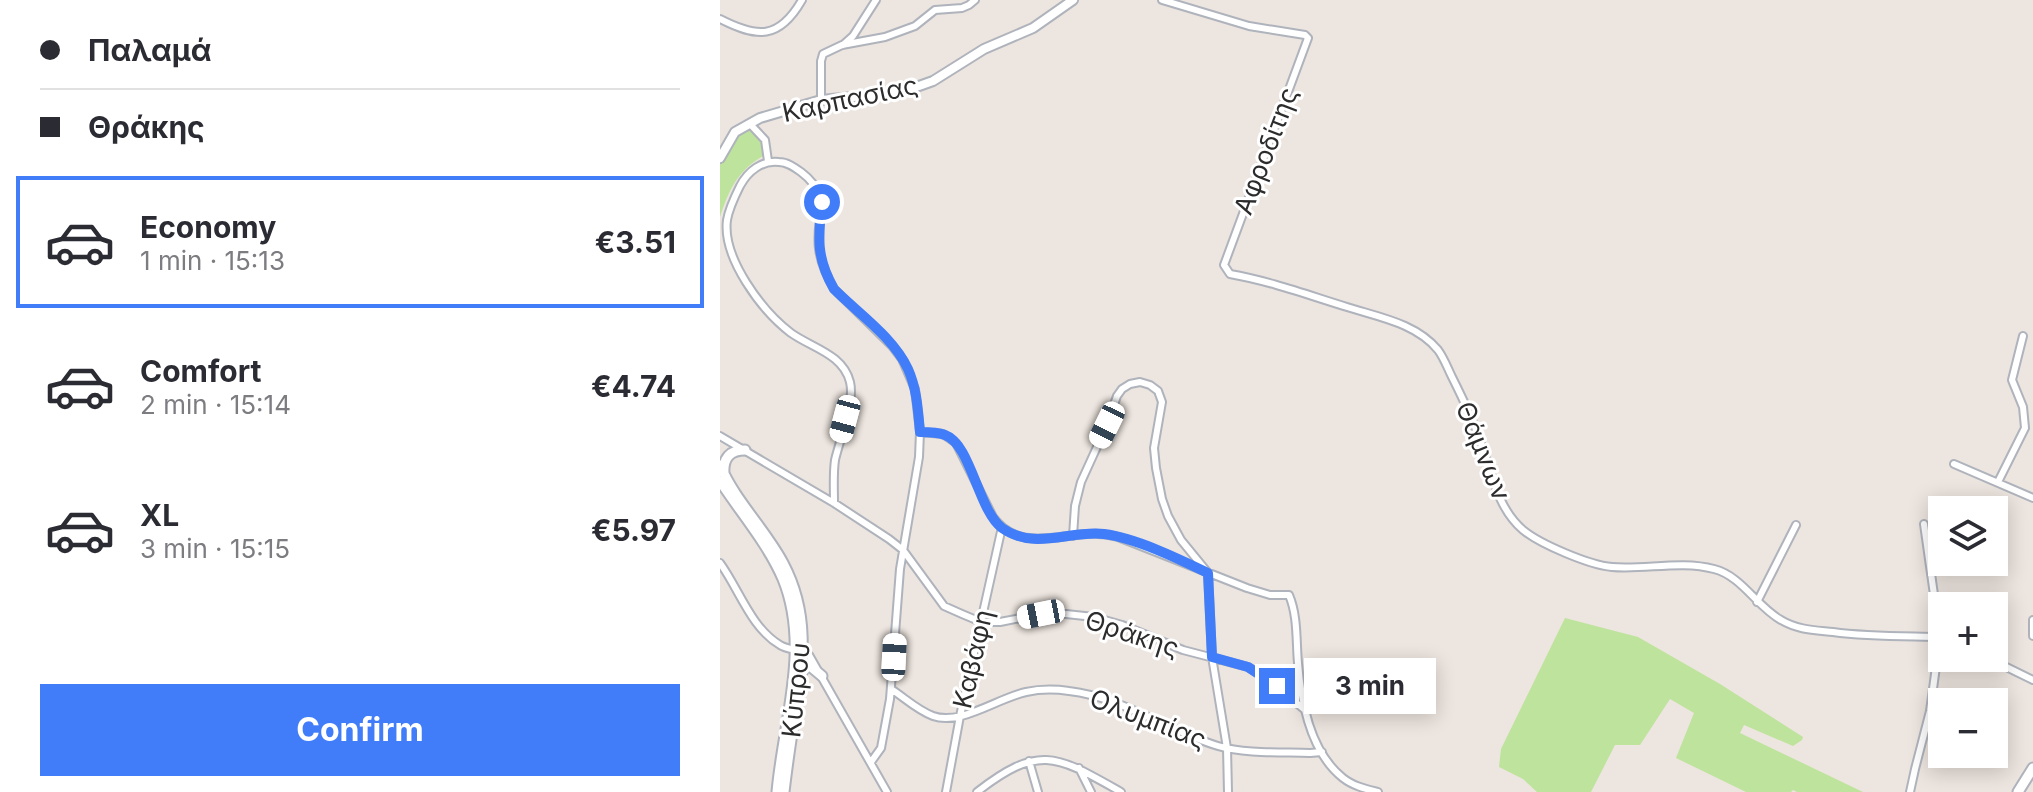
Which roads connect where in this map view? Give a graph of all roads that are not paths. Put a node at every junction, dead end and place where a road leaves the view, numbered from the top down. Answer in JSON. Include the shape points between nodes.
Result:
{"nodes":[{"id":1,"x":802,"y":0,"type":"edge"},
{"id":2,"x":876,"y":0,"type":"edge"},
{"id":3,"x":975,"y":0,"type":"edge"},
{"id":4,"x":1073,"y":0,"type":"edge"},
{"id":5,"x":1162,"y":0,"type":"edge"},
{"id":6,"x":720,"y":19,"type":"edge"},
{"id":7,"x":842,"y":45,"type":"junction"},
{"id":8,"x":821,"y":100,"type":"junction"},
{"id":9,"x":750,"y":124,"type":"junction"},
{"id":10,"x":720,"y":158,"type":"edge"},
{"id":11,"x":768,"y":161,"type":"junction"},
{"id":12,"x":1224,"y":265,"type":"joint"},
{"id":13,"x":2023,"y":336,"type":"dead end"},
{"id":14,"x":920,"y":432,"type":"junction"},
{"id":15,"x":720,"y":436,"type":"edge"},
{"id":16,"x":745,"y":450,"type":"junction"},
{"id":17,"x":1954,"y":464,"type":"dead end"},
{"id":18,"x":720,"y":465,"type":"edge"},
{"id":19,"x":722,"y":478,"type":"edge"},
{"id":20,"x":1998,"y":482,"type":"junction"},
{"id":21,"x":2033,"y":498,"type":"edge"},
{"id":22,"x":834,"y":503,"type":"junction"},
{"id":23,"x":1924,"y":524,"type":"dead end"},
{"id":24,"x":1796,"y":525,"type":"dead end"},
{"id":25,"x":1002,"y":527,"type":"junction"},
{"id":26,"x":1073,"y":536,"type":"junction"},
{"id":27,"x":903,"y":550,"type":"junction"},
{"id":28,"x":720,"y":563,"type":"edge"},
{"id":29,"x":1208,"y":573,"type":"junction"},
{"id":30,"x":1934,"y":592,"type":"edge"},
{"id":31,"x":1757,"y":602,"type":"junction"},
{"id":32,"x":2033,"y":620,"type":"edge"},
{"id":33,"x":981,"y":622,"type":"junction"},
{"id":34,"x":2033,"y":636,"type":"edge"},
{"id":35,"x":1928,"y":637,"type":"edge"},
{"id":36,"x":800,"y":650,"type":"junction"},
{"id":37,"x":1212,"y":657,"type":"junction"},
{"id":38,"x":2008,"y":668,"type":"edge"},
{"id":39,"x":1936,"y":672,"type":"edge"},
{"id":40,"x":801,"y":675,"type":"junction"},
{"id":41,"x":822,"y":676,"type":"junction"},
{"id":42,"x":2033,"y":680,"type":"edge"},
{"id":43,"x":891,"y":689,"type":"junction"},
{"id":44,"x":1305,"y":710,"type":"junction"},
{"id":45,"x":960,"y":716,"type":"junction"},
{"id":46,"x":1227,"y":748,"type":"junction"},
{"id":47,"x":1322,"y":752,"type":"junction"},
{"id":48,"x":1029,"y":761,"type":"junction"},
{"id":49,"x":871,"y":762,"type":"junction"},
{"id":50,"x":1079,"y":768,"type":"junction"},
{"id":51,"x":2033,"y":768,"type":"edge"},
{"id":52,"x":882,"y":784,"type":"junction"},
{"id":53,"x":777,"y":792,"type":"edge"},
{"id":54,"x":784,"y":792,"type":"edge"},
{"id":55,"x":878,"y":792,"type":"edge"},
{"id":56,"x":887,"y":792,"type":"edge"},
{"id":57,"x":946,"y":792,"type":"edge"},
{"id":58,"x":977,"y":792,"type":"edge"},
{"id":59,"x":1038,"y":792,"type":"edge"},
{"id":60,"x":1091,"y":792,"type":"edge"},
{"id":61,"x":1121,"y":792,"type":"edge"},
{"id":62,"x":1228,"y":792,"type":"edge"},
{"id":63,"x":1378,"y":792,"type":"edge"},
{"id":64,"x":1910,"y":792,"type":"edge"},
{"id":65,"x":2018,"y":792,"type":"edge"}],
"edges":[{"from":1,"to":6,"type":"street","via":[[786,20],[762,34]]},
{"from":2,"to":7,"type":"street"},
{"from":3,"to":7,"type":"street","via":[[962,8],[935,10],[915,26],[885,37]]},
{"from":4,"to":8,"type":"street","name":"Καρπασίας","via":[[1033,28],[984,49],[933,81],[895,93]]},
{"from":5,"to":12,"type":"street","name":"Αφροδίτης","via":[[1308,38]]},
{"from":7,"to":8,"type":"street","via":[[822,57]]},
{"from":8,"to":9,"type":"street","name":"Καρπασίας"},
{"from":9,"to":10,"type":"street","name":"Καρπασίας","via":[[735,132]]},
{"from":9,"to":11,"type":"street","via":[[765,140]]},
{"from":11,"to":14,"type":"street","via":[[795,167],[816,187],[822,202],[818,242],[823,268],[834,289],[902,359],[915,389]]},
{"from":11,"to":22,"type":"street","via":[[745,178],[735,197],[727,217],[729,246],[766,308],[790,331],[839,362],[851,384],[835,464]]},
{"from":12,"to":31,"type":"street","name":"Θάμνων","via":[[1230,274],[1407,326],[1426,339],[1439,351],[1465,403],[1508,513],[1533,538],[1611,567],[1718,570]]},
{"from":13,"to":20,"type":"street","via":[[2012,380],[2025,428]]},
{"from":14,"to":25,"type":"street","via":[[943,434],[956,443]]},
{"from":14,"to":27,"type":"street"},
{"from":15,"to":16,"type":"street","name":"Θράκης"},
{"from":16,"to":19,"type":"main road","via":[[729,454]]},
{"from":16,"to":22,"type":"street","name":"Θράκης"},
{"from":17,"to":20,"type":"street"},
{"from":18,"to":19,"type":"main road","name":"Κύπρου"},
{"from":19,"to":36,"type":"main road","name":"Κύπρου","via":[[786,570],[803,633]]},
{"from":20,"to":21,"type":"street"},
{"from":22,"to":27,"type":"street","name":"Θράκης"},
{"from":23,"to":30,"type":"street"},
{"from":24,"to":31,"type":"street"},
{"from":25,"to":26,"type":"street","via":[[1031,539]]},
{"from":25,"to":33,"type":"street","name":"Καβάφη"},
{"from":26,"to":29,"type":"street","via":[[1118,537]]},
{"from":26,"to":29,"type":"street","via":[[1081,482],[1117,396],[1130,384],[1147,383],[1162,402],[1154,448],[1162,499],[1181,540]]},
{"from":27,"to":33,"type":"street","name":"Θράκης","via":[[944,606]]},
{"from":27,"to":43,"type":"street"},
{"from":28,"to":36,"type":"street","via":[[769,637],[782,647]]},
{"from":29,"to":37,"type":"street"},
{"from":29,"to":44,"type":"street","via":[[1260,592],[1289,595]]},
{"from":31,"to":35,"type":"street","name":"Θάμνων","via":[[1803,629]]},
{"from":32,"to":34,"type":"street"},
{"from":33,"to":37,"type":"street","name":"Θράκης","via":[[1041,614],[1094,617]]},
{"from":33,"to":45,"type":"street","name":"Καβάφη"},
{"from":36,"to":40,"type":"main road","name":"Κύπρου"},
{"from":36,"to":41,"type":"street"},
{"from":36,"to":53,"type":"main road","name":"Κύπρου"},
{"from":37,"to":44,"type":"street","name":"Θράκης","via":[[1256,671]]},
{"from":37,"to":46,"type":"street"},
{"from":38,"to":42,"type":"street"},
{"from":39,"to":64,"type":"street"},
{"from":40,"to":41,"type":"main road","via":[[810,666]]},
{"from":40,"to":54,"type":"main road","name":"Κύπρου"},
{"from":41,"to":49,"type":"street"},
{"from":43,"to":45,"type":"street","name":"Ολυμπίας","via":[[930,715]]},
{"from":43,"to":49,"type":"street","via":[[881,748]]},
{"from":44,"to":47,"type":"street"},
{"from":45,"to":46,"type":"street","name":"Ολυμπίας","via":[[1025,692],[1067,690],[1096,696]]},
{"from":45,"to":57,"type":"street","name":"Καβάφη"},
{"from":46,"to":47,"type":"street","name":"Ολυμπίας"},
{"from":46,"to":62,"type":"street"},
{"from":47,"to":63,"type":"street","via":[[1346,780]]},
{"from":48,"to":50,"type":"street","via":[[1050,758]]},
{"from":48,"to":58,"type":"street"},
{"from":48,"to":59,"type":"street"},
{"from":49,"to":52,"type":"street"},
{"from":50,"to":60,"type":"street"},
{"from":50,"to":61,"type":"street"},
{"from":51,"to":65,"type":"main road"},
{"from":52,"to":55,"type":"street"},
{"from":52,"to":56,"type":"street"}]}
